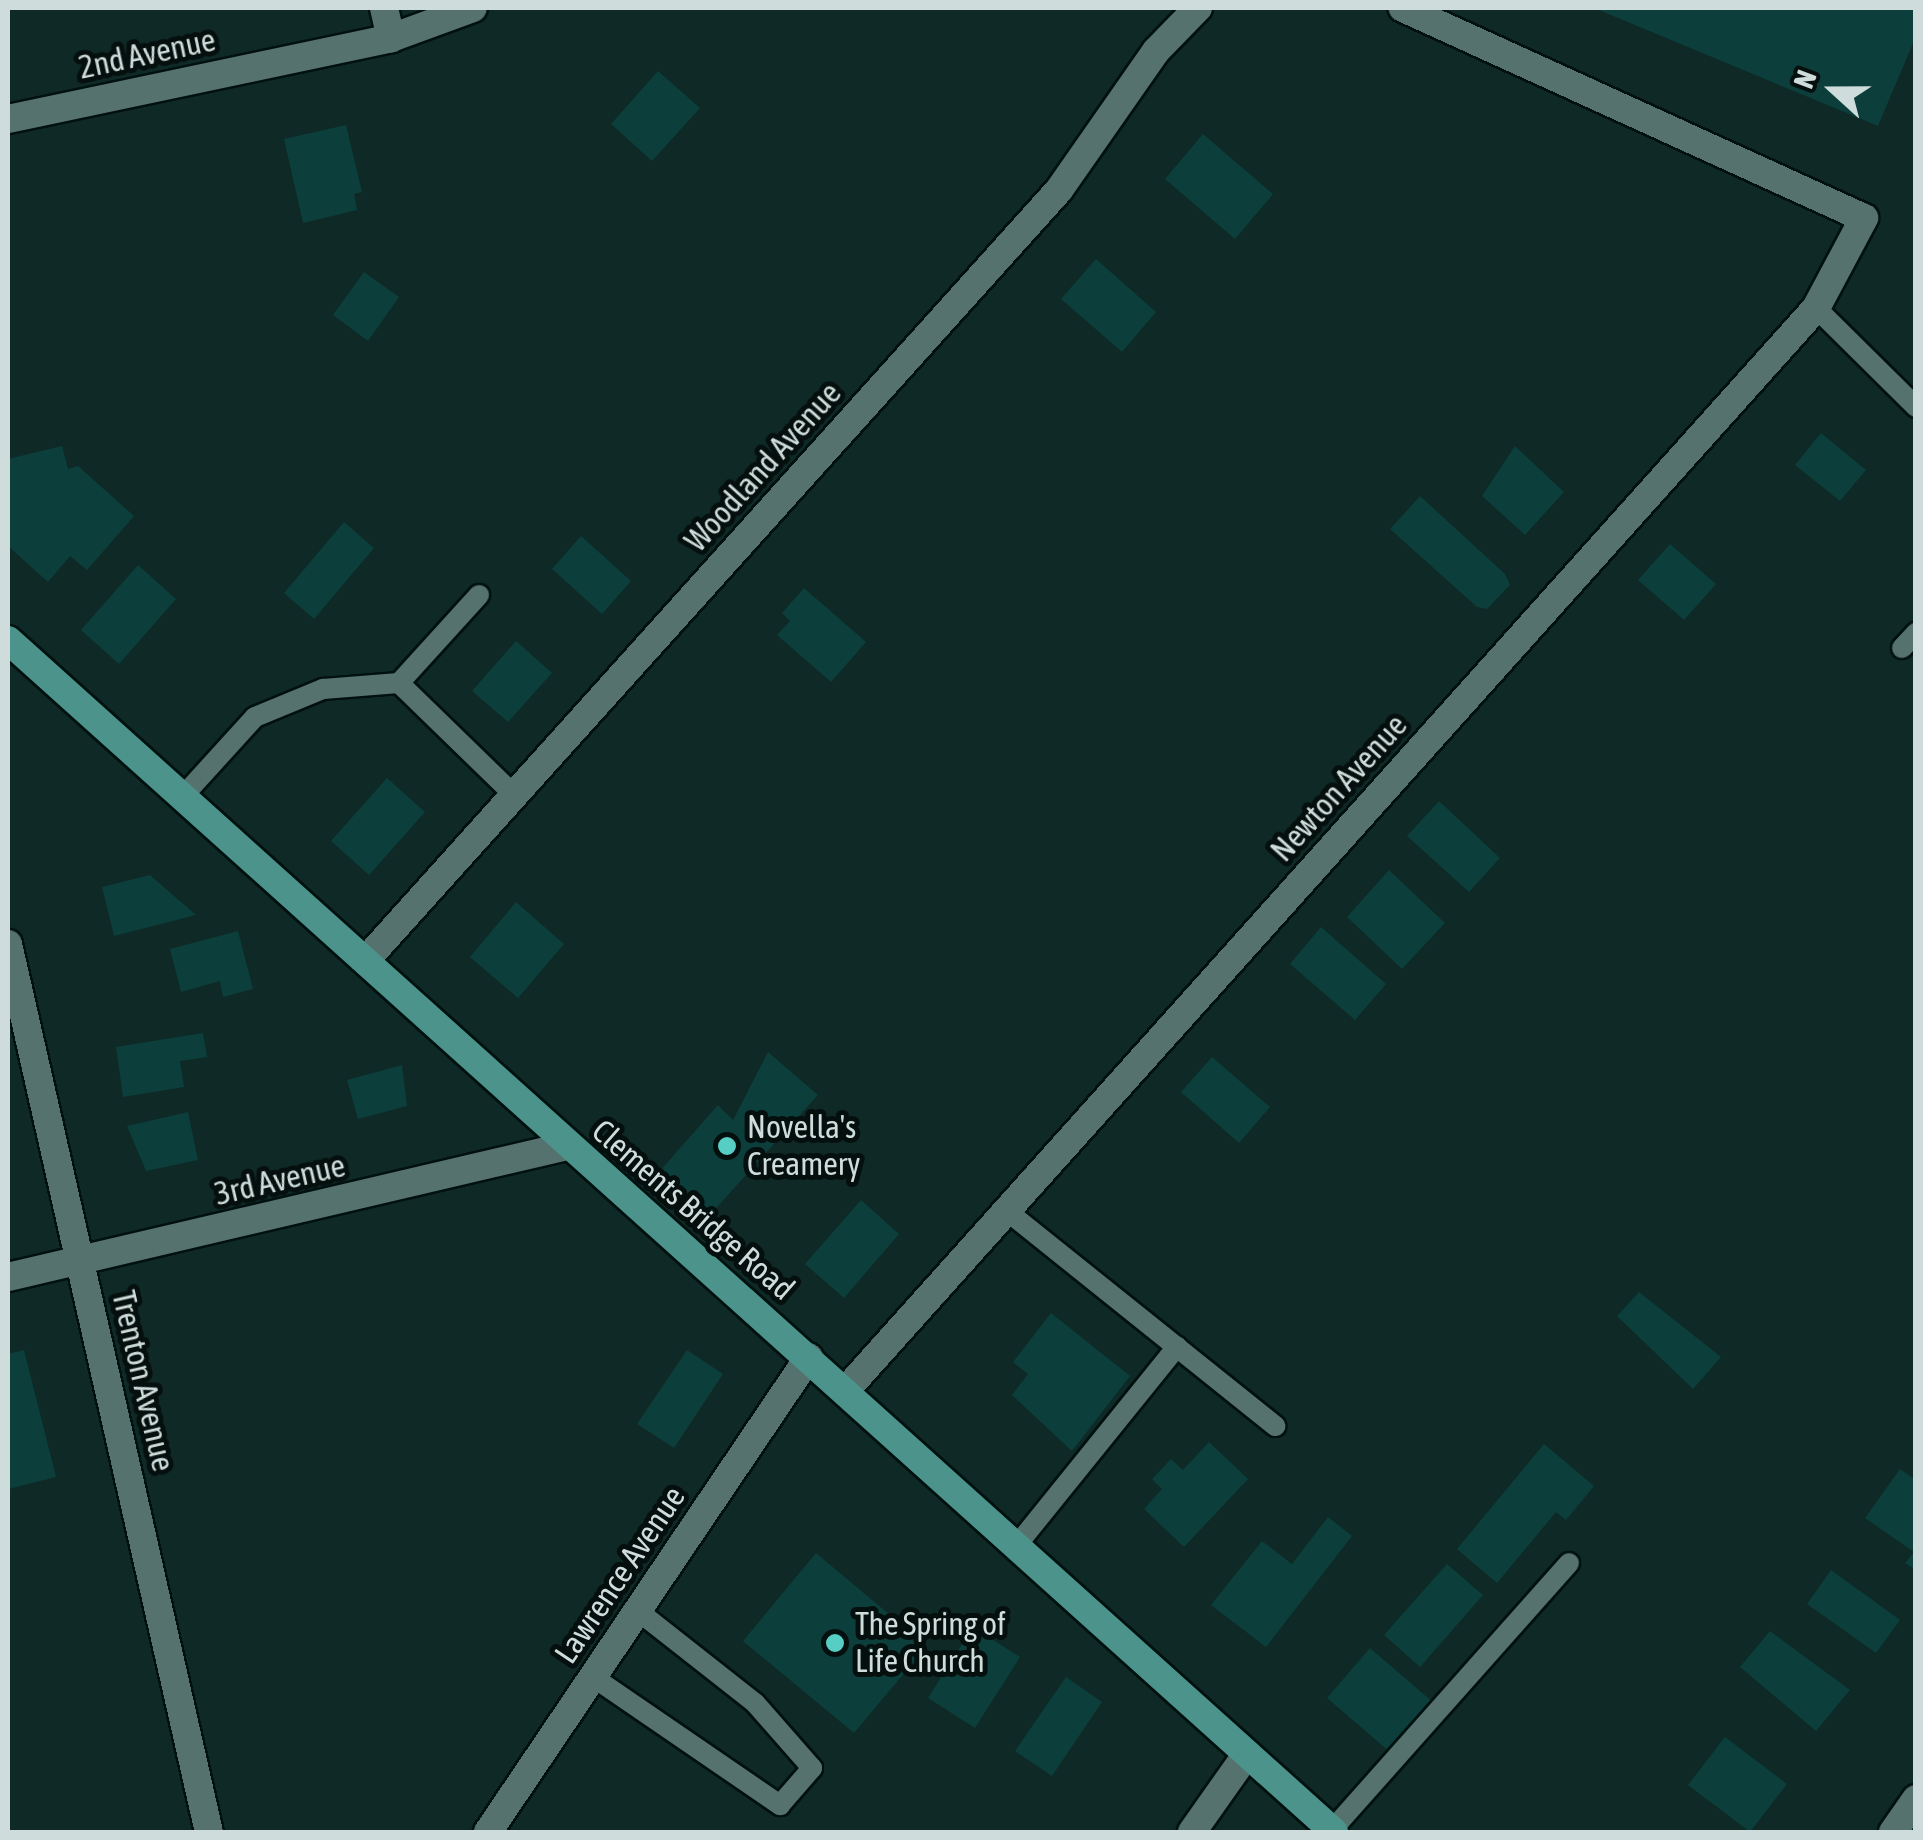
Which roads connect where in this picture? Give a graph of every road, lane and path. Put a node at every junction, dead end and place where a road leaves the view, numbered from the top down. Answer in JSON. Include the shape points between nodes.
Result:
{"nodes":[{"id":1,"x":384,"y":8,"type":"edge"},
{"id":2,"x":473,"y":8,"type":"edge"},
{"id":3,"x":1198,"y":8,"type":"edge"},
{"id":4,"x":1404,"y":8,"type":"edge"},
{"id":5,"x":391,"y":38,"type":"junction"},
{"id":6,"x":8,"y":119,"type":"edge"},
{"id":7,"x":1816,"y":308,"type":"junction"},
{"id":8,"x":1916,"y":408,"type":"edge"},
{"id":9,"x":479,"y":595,"type":"dead end"},
{"id":10,"x":8,"y":640,"type":"edge"},
{"id":11,"x":398,"y":683,"type":"junction"},
{"id":12,"x":514,"y":795,"type":"junction"},
{"id":13,"x":184,"y":796,"type":"junction"},
{"id":14,"x":9,"y":955,"type":"edge"},
{"id":15,"x":365,"y":962,"type":"junction"},
{"id":16,"x":567,"y":1146,"type":"junction"},
{"id":17,"x":1006,"y":1211,"type":"junction"},
{"id":18,"x":80,"y":1262,"type":"junction"},
{"id":19,"x":8,"y":1278,"type":"edge"},
{"id":20,"x":1178,"y":1348,"type":"junction"},
{"id":21,"x":809,"y":1357,"type":"junction"},
{"id":22,"x":845,"y":1391,"type":"junction"},
{"id":23,"x":1275,"y":1426,"type":"dead end"},
{"id":24,"x":1017,"y":1545,"type":"junction"},
{"id":25,"x":1568,"y":1563,"type":"dead end"},
{"id":26,"x":638,"y":1612,"type":"junction"},
{"id":27,"x":593,"y":1677,"type":"junction"},
{"id":28,"x":1247,"y":1754,"type":"junction"},
{"id":29,"x":1916,"y":1800,"type":"edge"},
{"id":30,"x":209,"y":1832,"type":"edge"},
{"id":31,"x":488,"y":1832,"type":"edge"},
{"id":32,"x":1192,"y":1832,"type":"edge"},
{"id":33,"x":1333,"y":1832,"type":"edge"},
{"id":34,"x":1893,"y":1832,"type":"edge"}],
"edges":[{"from":1,"to":5,"type":"street"},
{"from":2,"to":5,"type":"street","name":"2nd Avenue"},
{"from":3,"to":12,"type":"street","name":"Woodland Avenue","via":[[1156,51],[1059,190]]},
{"from":4,"to":7,"type":"street","name":"Newton Avenue","via":[[1864,218]]},
{"from":5,"to":6,"type":"street","name":"2nd Avenue"},
{"from":7,"to":8,"type":"lane"},
{"from":7,"to":17,"type":"street","name":"Newton Avenue"},
{"from":9,"to":11,"type":"lane"},
{"from":10,"to":13,"type":"main road","name":"Clements Bridge Road"},
{"from":11,"to":12,"type":"lane"},
{"from":11,"to":13,"type":"lane","via":[[323,690],[254,717]]},
{"from":12,"to":15,"type":"street","name":"Woodland Avenue"},
{"from":13,"to":15,"type":"main road","name":"Clements Bridge Road"},
{"from":14,"to":18,"type":"street","name":"Trenton Avenue"},
{"from":15,"to":16,"type":"main road","name":"Clements Bridge Road"},
{"from":16,"to":18,"type":"street","name":"3rd Avenue"},
{"from":16,"to":21,"type":"main road","name":"Clements Bridge Road"},
{"from":17,"to":20,"type":"lane"},
{"from":17,"to":22,"type":"street","name":"Newton Avenue"},
{"from":18,"to":19,"type":"street","name":"3rd Avenue"},
{"from":18,"to":30,"type":"street","name":"Trenton Avenue"},
{"from":20,"to":23,"type":"lane"},
{"from":20,"to":24,"type":"lane"},
{"from":21,"to":22,"type":"main road","name":"Clements Bridge Road"},
{"from":21,"to":26,"type":"street","name":"Lawrence Avenue"},
{"from":22,"to":24,"type":"main road","name":"Clements Bridge Road"},
{"from":24,"to":28,"type":"main road","name":"Clements Bridge Road"},
{"from":25,"to":33,"type":"lane"},
{"from":26,"to":27,"type":"street","name":"Lawrence Avenue"},
{"from":26,"to":27,"type":"lane","via":[[755,1703],[812,1768],[780,1805]]},
{"from":27,"to":31,"type":"street","name":"Lawrence Avenue"},
{"from":28,"to":32,"type":"street"},
{"from":28,"to":33,"type":"main road","name":"Clements Bridge Road"},
{"from":29,"to":34,"type":"street"}]}
